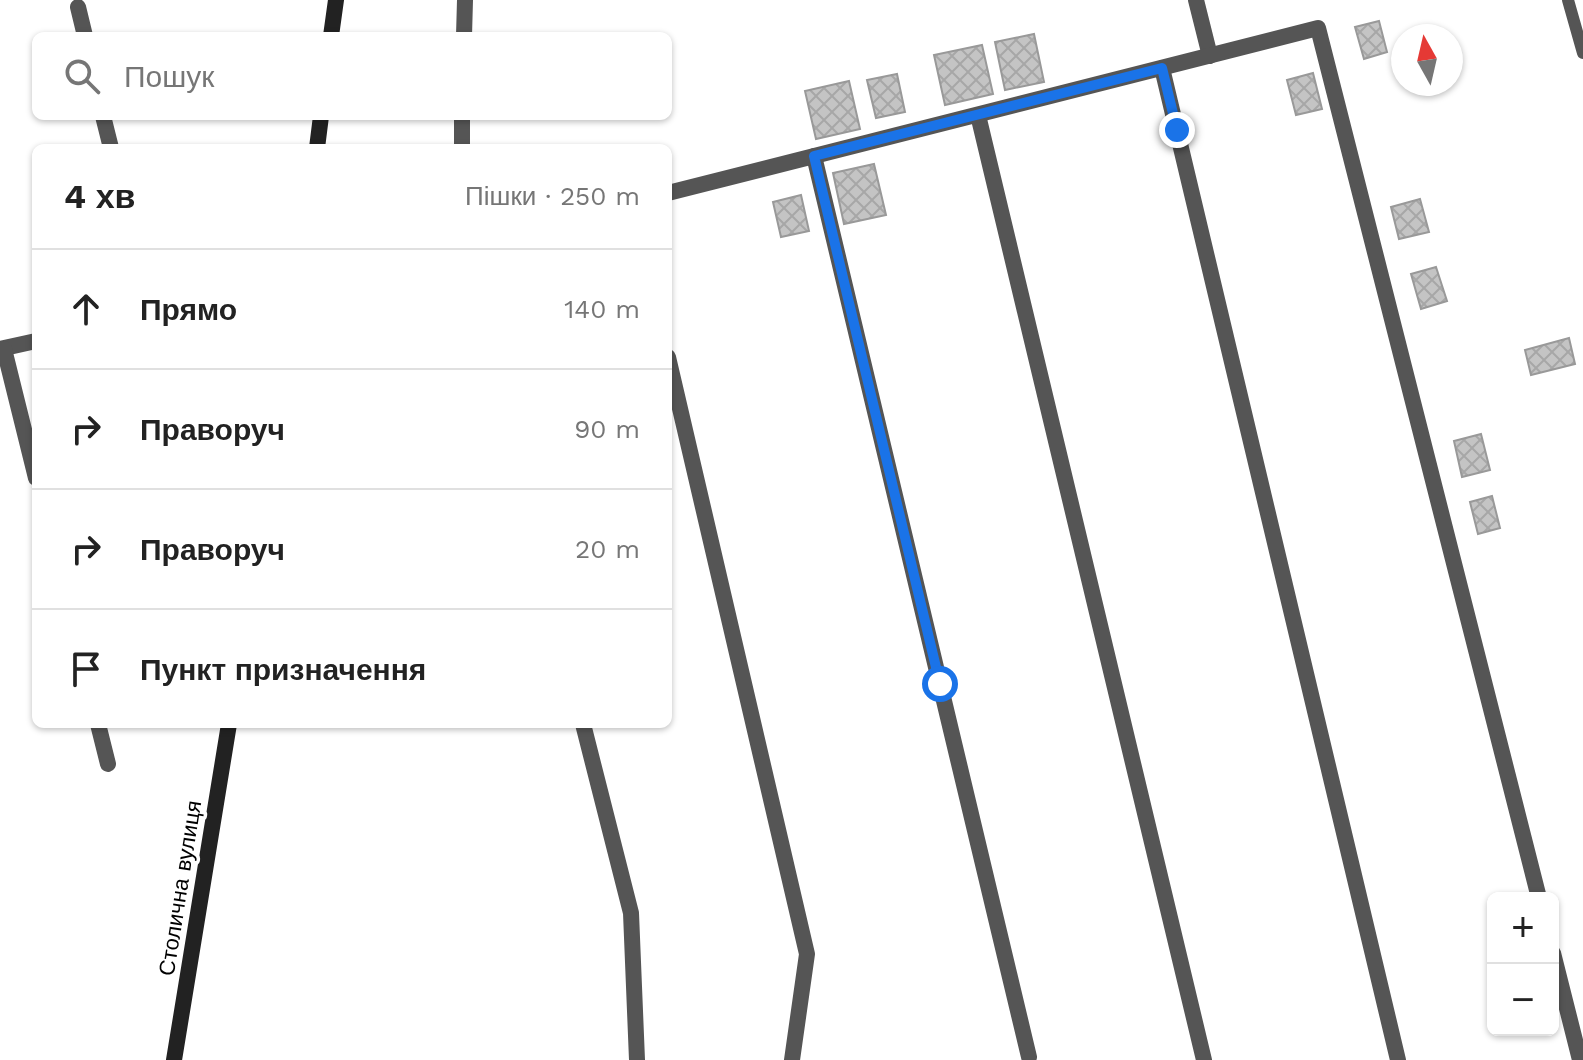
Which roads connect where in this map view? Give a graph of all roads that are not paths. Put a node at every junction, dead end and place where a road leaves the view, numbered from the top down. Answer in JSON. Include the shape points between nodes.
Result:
{"nodes":[{"id":1,"x":336,"y":0,"type":"edge"},
{"id":2,"x":465,"y":0,"type":"edge"},
{"id":3,"x":1196,"y":0,"type":"edge"},
{"id":4,"x":1568,"y":0,"type":"edge"},
{"id":5,"x":78,"y":7,"type":"dead end"},
{"id":6,"x":84,"y":32,"type":"edge"},
{"id":7,"x":332,"y":32,"type":"edge"},
{"id":8,"x":464,"y":32,"type":"edge"},
{"id":9,"x":1583,"y":53,"type":"edge"},
{"id":10,"x":1210,"y":56,"type":"junction"},
{"id":11,"x":1162,"y":68,"type":"junction"},
{"id":12,"x":978,"y":115,"type":"junction"},
{"id":13,"x":104,"y":120,"type":"edge"},
{"id":14,"x":320,"y":120,"type":"edge"},
{"id":15,"x":462,"y":120,"type":"edge"},
{"id":16,"x":110,"y":144,"type":"edge"},
{"id":17,"x":318,"y":144,"type":"edge"},
{"id":18,"x":462,"y":144,"type":"edge"},
{"id":19,"x":814,"y":156,"type":"junction"},
{"id":20,"x":672,"y":192,"type":"edge"},
{"id":21,"x":32,"y":342,"type":"edge"},
{"id":22,"x":2,"y":349,"type":"edge"},
{"id":23,"x":672,"y":374,"type":"edge"},
{"id":24,"x":32,"y":463,"type":"edge"},
{"id":25,"x":99,"y":728,"type":"edge"},
{"id":26,"x":228,"y":728,"type":"edge"},
{"id":27,"x":584,"y":728,"type":"edge"},
{"id":28,"x":108,"y":764,"type":"dead end"},
{"id":29,"x":1537,"y":892,"type":"edge"},
{"id":30,"x":1556,"y":964,"type":"edge"},
{"id":31,"x":1029,"y":1057,"type":"dead end"},
{"id":32,"x":174,"y":1060,"type":"edge"},
{"id":33,"x":637,"y":1060,"type":"edge"},
{"id":34,"x":792,"y":1060,"type":"edge"},
{"id":35,"x":1204,"y":1060,"type":"edge"},
{"id":36,"x":1398,"y":1060,"type":"edge"},
{"id":37,"x":1580,"y":1060,"type":"edge"}],
"edges":[{"from":1,"to":7,"type":"main road"},
{"from":2,"to":8,"type":"street"},
{"from":3,"to":10,"type":"street"},
{"from":4,"to":9,"type":"lane"},
{"from":5,"to":6,"type":"street"},
{"from":10,"to":11,"type":"street"},
{"from":10,"to":29,"type":"street","via":[[1318,28]]},
{"from":11,"to":12,"type":"street"},
{"from":11,"to":36,"type":"street"},
{"from":12,"to":19,"type":"street"},
{"from":12,"to":35,"type":"street"},
{"from":13,"to":16,"type":"street"},
{"from":14,"to":17,"type":"main road"},
{"from":15,"to":18,"type":"street"},
{"from":19,"to":20,"type":"street"},
{"from":19,"to":31,"type":"street"},
{"from":21,"to":22,"type":"street"},
{"from":22,"to":24,"type":"street"},
{"from":23,"to":34,"type":"street","via":[[807,954]]},
{"from":25,"to":28,"type":"street"},
{"from":26,"to":32,"type":"main road","name":"Столична вулиця"},
{"from":27,"to":33,"type":"street","via":[[631,913]]},
{"from":30,"to":37,"type":"street"}]}
